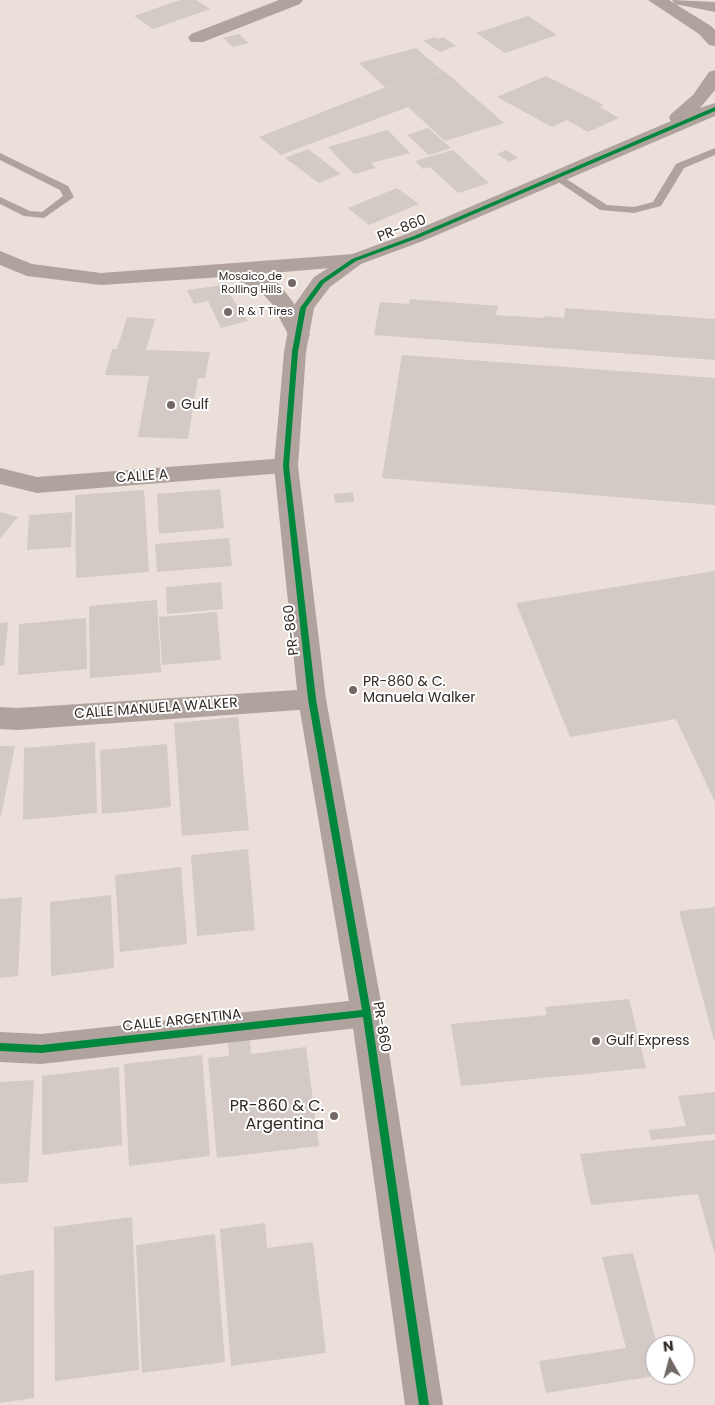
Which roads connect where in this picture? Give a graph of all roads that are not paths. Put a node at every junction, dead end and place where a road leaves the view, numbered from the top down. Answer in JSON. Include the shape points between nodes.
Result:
{"nodes":[{"id":1,"x":294,"y":0,"type":"edge"},
{"id":2,"x":657,"y":0,"type":"edge"},
{"id":3,"x":681,"y":0,"type":"edge"},
{"id":4,"x":715,"y":7,"type":"edge"},
{"id":5,"x":197,"y":38,"type":"dead end"},
{"id":6,"x":715,"y":41,"type":"edge"},
{"id":7,"x":715,"y":76,"type":"edge"},
{"id":8,"x":715,"y":109,"type":"edge"},
{"id":9,"x":664,"y":131,"type":"junction"},
{"id":10,"x":715,"y":151,"type":"edge"},
{"id":11,"x":0,"y":156,"type":"edge"},
{"id":12,"x":556,"y":177,"type":"junction"},
{"id":13,"x":0,"y":200,"type":"edge"},
{"id":14,"x":0,"y":257,"type":"edge"},
{"id":15,"x":354,"y":260,"type":"junction"},
{"id":16,"x":215,"y":271,"type":"junction"},
{"id":17,"x":298,"y":335,"type":"junction"},
{"id":18,"x":286,"y":466,"type":"junction"},
{"id":19,"x":0,"y":476,"type":"edge"},
{"id":20,"x":312,"y":698,"type":"junction"},
{"id":21,"x":0,"y":718,"type":"edge"},
{"id":22,"x":367,"y":1013,"type":"junction"},
{"id":23,"x":0,"y":1047,"type":"edge"},
{"id":24,"x":424,"y":1405,"type":"edge"}],
"edges":[{"from":1,"to":5,"type":"street"},
{"from":2,"to":6,"type":"street","via":[[705,30]]},
{"from":3,"to":4,"type":"street"},
{"from":7,"to":9,"type":"street","via":[[700,99]]},
{"from":8,"to":9,"type":"street","name":"PR-860","number":"PR-860"},
{"from":9,"to":12,"type":"street","name":"PR-860","number":"PR-860"},
{"from":10,"to":12,"type":"lane","via":[[680,166],[657,204],[634,210],[604,208]]},
{"from":11,"to":13,"type":"lane","via":[[64,188],[69,197],[44,215],[28,214]]},
{"from":12,"to":15,"type":"street","name":"PR-860","number":"PR-860"},
{"from":14,"to":16,"type":"street","via":[[27,270],[102,279]]},
{"from":15,"to":16,"type":"street"},
{"from":15,"to":17,"type":"street","name":"PR-860","number":"PR-860","via":[[322,282],[303,308]]},
{"from":16,"to":17,"type":"street","via":[[251,278],[271,288],[282,302]]},
{"from":17,"to":18,"type":"street","name":"PR-860","number":"PR-860"},
{"from":18,"to":19,"type":"street","name":"CALLE A","via":[[37,485]]},
{"from":18,"to":20,"type":"street","name":"PR-860","number":"PR-860"},
{"from":20,"to":21,"type":"street","name":"CALLE MANUELA WALKER"},
{"from":20,"to":22,"type":"street","name":"PR-860","number":"PR-860"},
{"from":22,"to":23,"type":"street","name":"CALLE ARGENTINA","via":[[41,1049]]},
{"from":22,"to":24,"type":"street","name":"PR-860","number":"PR-860"}]}
